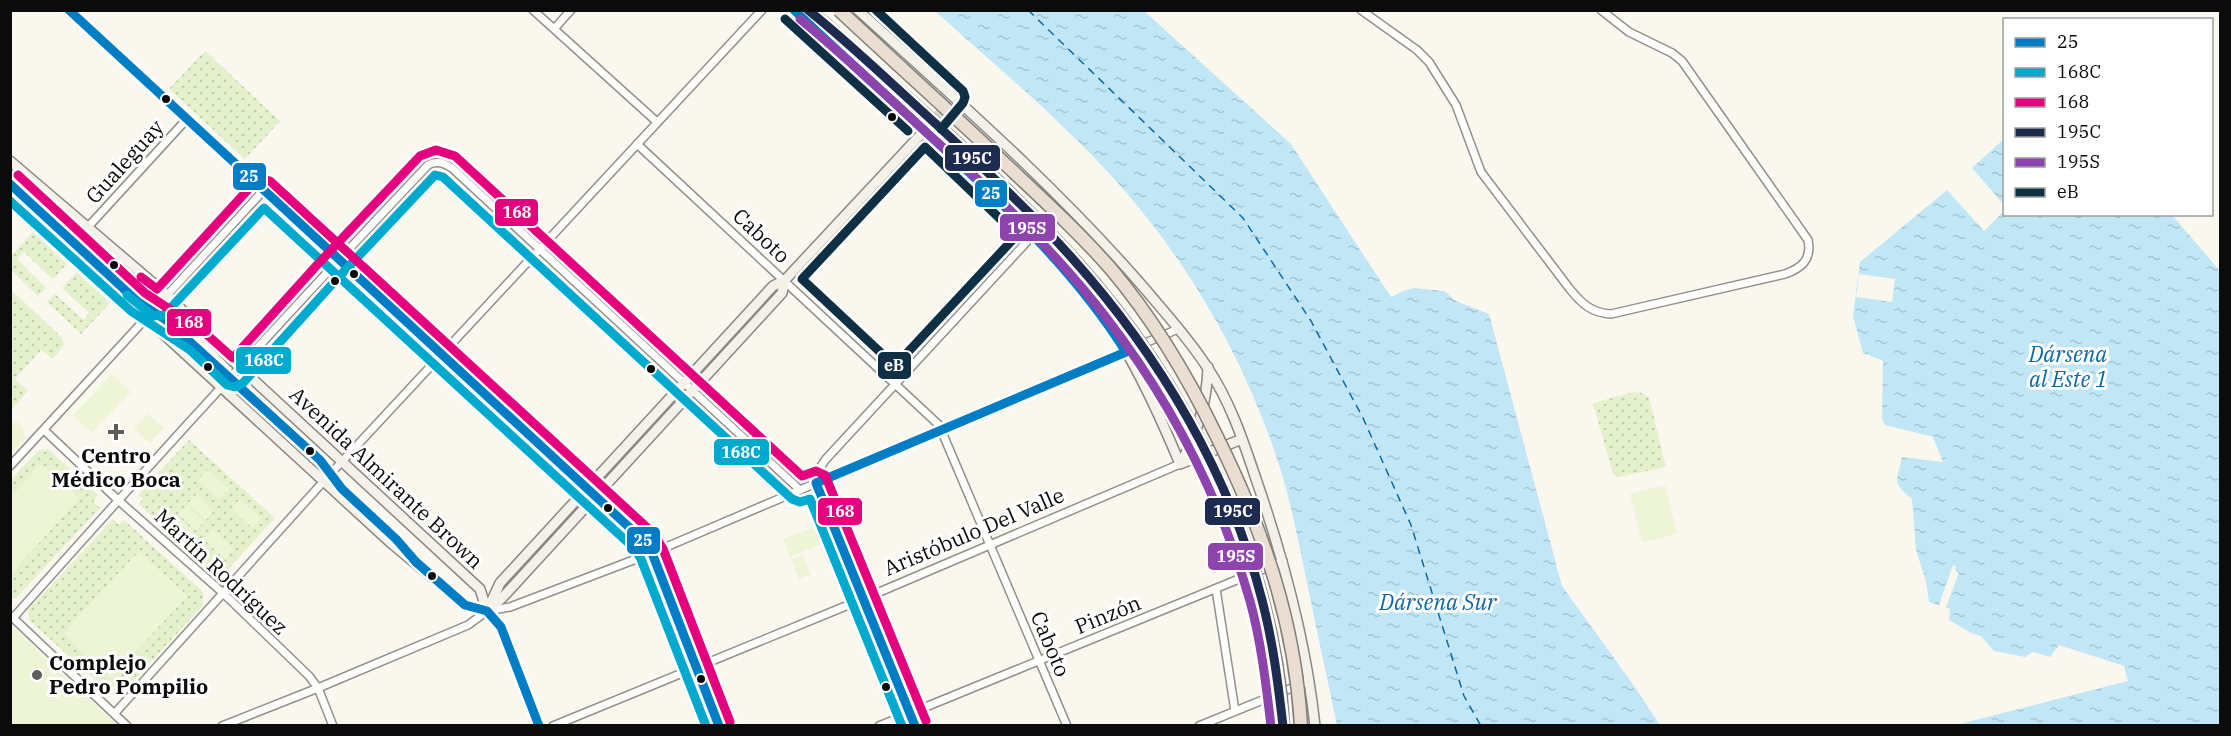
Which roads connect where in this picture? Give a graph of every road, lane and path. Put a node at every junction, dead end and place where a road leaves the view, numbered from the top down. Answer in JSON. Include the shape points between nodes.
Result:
{"nodes":[{"id":1,"x":68,"y":10,"type":"edge"},
{"id":2,"x":533,"y":10,"type":"edge"},
{"id":3,"x":571,"y":10,"type":"edge"},
{"id":4,"x":762,"y":10,"type":"edge"},
{"id":5,"x":794,"y":10,"type":"edge"},
{"id":6,"x":809,"y":10,"type":"edge"},
{"id":7,"x":839,"y":10,"type":"edge"},
{"id":8,"x":858,"y":10,"type":"edge"},
{"id":9,"x":1361,"y":10,"type":"edge"},
{"id":10,"x":1601,"y":10,"type":"edge"},
{"id":11,"x":554,"y":29,"type":"junction"},
{"id":12,"x":186,"y":120,"type":"junction"},
{"id":13,"x":657,"y":122,"type":"junction"},
{"id":14,"x":925,"y":130,"type":"junction"},
{"id":15,"x":637,"y":144,"type":"junction"},
{"id":16,"x":10,"y":160,"type":"edge"},
{"id":17,"x":263,"y":190,"type":"junction"},
{"id":18,"x":10,"y":194,"type":"edge"},
{"id":19,"x":88,"y":227,"type":"junction"},
{"id":20,"x":1034,"y":234,"type":"junction"},
{"id":21,"x":539,"y":250,"type":"junction"},
{"id":22,"x":339,"y":260,"type":"junction"},
{"id":23,"x":785,"y":280,"type":"junction"},
{"id":24,"x":167,"y":295,"type":"junction"},
{"id":25,"x":147,"y":318,"type":"junction"},
{"id":26,"x":1178,"y":328,"type":"junction"},
{"id":27,"x":1126,"y":352,"type":"junction"},
{"id":28,"x":442,"y":356,"type":"junction"},
{"id":29,"x":241,"y":367,"type":"junction"},
{"id":30,"x":1208,"y":367,"type":"junction"},
{"id":31,"x":683,"y":383,"type":"junction"},
{"id":32,"x":896,"y":383,"type":"junction"},
{"id":33,"x":222,"y":389,"type":"junction"},
{"id":34,"x":693,"y":392,"type":"junction"},
{"id":35,"x":44,"y":429,"type":"junction"},
{"id":36,"x":943,"y":430,"type":"junction"},
{"id":37,"x":1242,"y":439,"type":"junction"},
{"id":38,"x":343,"y":463,"type":"junction"},
{"id":39,"x":1180,"y":464,"type":"junction"},
{"id":40,"x":10,"y":466,"type":"edge"},
{"id":41,"x":323,"y":482,"type":"junction"},
{"id":42,"x":816,"y":483,"type":"junction"},
{"id":43,"x":585,"y":489,"type":"junction"},
{"id":44,"x":800,"y":490,"type":"junction"},
{"id":45,"x":594,"y":496,"type":"junction"},
{"id":46,"x":118,"y":500,"type":"junction"},
{"id":47,"x":989,"y":545,"type":"junction"},
{"id":48,"x":652,"y":553,"type":"junction"},
{"id":49,"x":1282,"y":561,"type":"junction"},
{"id":50,"x":1216,"y":589,"type":"junction"},
{"id":51,"x":223,"y":593,"type":"junction"},
{"id":52,"x":863,"y":599,"type":"junction"},
{"id":53,"x":486,"y":612,"type":"junction"},
{"id":54,"x":12,"y":616,"type":"edge"},
{"id":55,"x":1297,"y":622,"type":"junction"},
{"id":56,"x":1040,"y":661,"type":"junction"},
{"id":57,"x":696,"y":667,"type":"junction"},
{"id":58,"x":1309,"y":681,"type":"junction"},
{"id":59,"x":1297,"y":686,"type":"junction"},
{"id":60,"x":318,"y":688,"type":"junction"},
{"id":61,"x":1235,"y":711,"type":"junction"},
{"id":62,"x":115,"y":713,"type":"junction"},
{"id":63,"x":910,"y":713,"type":"junction"},
{"id":64,"x":127,"y":726,"type":"edge"},
{"id":65,"x":222,"y":726,"type":"edge"},
{"id":66,"x":333,"y":726,"type":"edge"},
{"id":67,"x":539,"y":726,"type":"edge"},
{"id":68,"x":553,"y":726,"type":"edge"},
{"id":69,"x":719,"y":726,"type":"edge"},
{"id":70,"x":879,"y":726,"type":"edge"},
{"id":71,"x":915,"y":726,"type":"edge"},
{"id":72,"x":1067,"y":726,"type":"edge"},
{"id":73,"x":1199,"y":726,"type":"edge"},
{"id":74,"x":1283,"y":726,"type":"edge"},
{"id":75,"x":1296,"y":726,"type":"edge"},
{"id":76,"x":1301,"y":726,"type":"edge"},
{"id":77,"x":1315,"y":726,"type":"edge"}],
"edges":[{"from":1,"to":12,"type":"street"},
{"from":2,"to":11,"type":"street"},
{"from":3,"to":11,"type":"street"},
{"from":4,"to":13,"type":"street"},
{"from":5,"to":14,"type":"main road"},
{"from":6,"to":74,"type":"highway","bridge":true,"via":[[1061,246],[1153,364],[1208,459],[1250,558],[1276,657]]},
{"from":7,"to":76,"type":"highway","bridge":true,"via":[[1085,241],[1164,341],[1191,384],[1267,552],[1290,631]]},
{"from":8,"to":26,"type":"main road","via":[[1064,201]]},
{"from":9,"to":10,"type":"street","via":[[1430,62],[1456,105],[1481,172],[1569,288],[1591,310],[1611,314],[1800,268],[1808,255],[1808,240],[1682,61],[1672,52],[1629,32]]},
{"from":11,"to":13,"type":"street"},
{"from":12,"to":17,"type":"street"},
{"from":12,"to":19,"type":"street","name":"Gualeguay"},
{"from":13,"to":15,"type":"street"},
{"from":14,"to":20,"type":"main road"},
{"from":14,"to":23,"type":"main road"},
{"from":15,"to":21,"type":"street"},
{"from":15,"to":23,"type":"street","name":"Caboto"},
{"from":16,"to":19,"type":"main road","name":"Avenida Almirante Brown"},
{"from":17,"to":22,"type":"street"},
{"from":17,"to":24,"type":"street"},
{"from":18,"to":25,"type":"main road","name":"Avenida Almirante Brown"},
{"from":19,"to":24,"type":"main road","name":"Avenida Almirante Brown"},
{"from":20,"to":27,"type":"main road","via":[[1085,292]]},
{"from":20,"to":32,"type":"street"},
{"from":21,"to":22,"type":"street","via":[[452,168],[435,162]]},
{"from":21,"to":28,"type":"street"},
{"from":21,"to":31,"type":"street"},
{"from":22,"to":28,"type":"street"},
{"from":22,"to":29,"type":"street"},
{"from":23,"to":31,"type":"main road","via":[[773,286]]},
{"from":23,"to":32,"type":"street","name":"Caboto"},
{"from":23,"to":34,"type":"main road","via":[[782,293]]},
{"from":24,"to":25,"type":"street"},
{"from":24,"to":29,"type":"main road","name":"Avenida Almirante Brown"},
{"from":25,"to":33,"type":"main road","name":"Avenida Almirante Brown"},
{"from":25,"to":35,"type":"street"},
{"from":26,"to":27,"type":"street"},
{"from":26,"to":30,"type":"main road"},
{"from":27,"to":36,"type":"street"},
{"from":27,"to":39,"type":"main road"},
{"from":28,"to":38,"type":"street"},
{"from":28,"to":43,"type":"street"},
{"from":29,"to":33,"type":"street"},
{"from":29,"to":38,"type":"main road","name":"Avenida Almirante Brown"},
{"from":30,"to":37,"type":"main road"},
{"from":30,"to":39,"type":"main road","via":[[1199,428]]},
{"from":31,"to":34,"type":"street"},
{"from":31,"to":43,"type":"main road"},
{"from":32,"to":36,"type":"street","name":"Caboto"},
{"from":32,"to":42,"type":"street","via":[[826,459],[817,472]]},
{"from":33,"to":41,"type":"main road","name":"Avenida Almirante Brown"},
{"from":33,"to":46,"type":"street"},
{"from":34,"to":44,"type":"street"},
{"from":34,"to":45,"type":"main road"},
{"from":35,"to":40,"type":"street"},
{"from":35,"to":46,"type":"street","name":"Martín Rodríguez"},
{"from":36,"to":42,"type":"street"},
{"from":36,"to":47,"type":"street","name":"Caboto"},
{"from":37,"to":39,"type":"main road","name":"Aristóbulo Del Valle"},
{"from":37,"to":49,"type":"main road"},
{"from":38,"to":41,"type":"street"},
{"from":38,"to":53,"type":"main road","name":"Avenida Almirante Brown","via":[[480,589]]},
{"from":39,"to":47,"type":"street","name":"Aristóbulo Del Valle"},
{"from":41,"to":51,"type":"street"},
{"from":41,"to":53,"type":"main road","name":"Avenida Almirante Brown","via":[[465,605]]},
{"from":42,"to":44,"type":"street"},
{"from":42,"to":52,"type":"street"},
{"from":43,"to":45,"type":"street"},
{"from":43,"to":53,"type":"main road","via":[[500,583]]},
{"from":44,"to":48,"type":"street"},
{"from":45,"to":48,"type":"street"},
{"from":45,"to":53,"type":"main road"},
{"from":46,"to":51,"type":"street","name":"Martín Rodríguez"},
{"from":46,"to":54,"type":"street"},
{"from":47,"to":52,"type":"street","name":"Aristóbulo Del Valle"},
{"from":47,"to":56,"type":"street","name":"Caboto"},
{"from":48,"to":53,"type":"street","via":[[510,607]]},
{"from":48,"to":57,"type":"street"},
{"from":49,"to":50,"type":"street","name":"Pinzón"},
{"from":49,"to":55,"type":"main road"},
{"from":50,"to":56,"type":"street","name":"Pinzón"},
{"from":50,"to":61,"type":"street"},
{"from":51,"to":60,"type":"street","name":"Martín Rodríguez"},
{"from":51,"to":62,"type":"street"},
{"from":52,"to":57,"type":"street","name":"Aristóbulo Del Valle"},
{"from":52,"to":63,"type":"street"},
{"from":53,"to":60,"type":"street","via":[[468,625]]},
{"from":53,"to":67,"type":"main road","name":"Avenida Almirante Brown","via":[[501,627]]},
{"from":54,"to":62,"type":"street"},
{"from":55,"to":58,"type":"main road"},
{"from":55,"to":59,"type":"main road"},
{"from":56,"to":63,"type":"street","name":"Pinzón"},
{"from":56,"to":72,"type":"street","name":"Caboto"},
{"from":57,"to":68,"type":"street","name":"Aristóbulo Del Valle"},
{"from":57,"to":69,"type":"street"},
{"from":58,"to":59,"type":"street"},
{"from":58,"to":77,"type":"main road"},
{"from":59,"to":61,"type":"street"},
{"from":59,"to":75,"type":"main road"},
{"from":60,"to":65,"type":"street"},
{"from":60,"to":66,"type":"street","name":"Martín Rodríguez"},
{"from":61,"to":73,"type":"street"},
{"from":62,"to":64,"type":"street"},
{"from":63,"to":70,"type":"street","name":"Pinzón"},
{"from":63,"to":71,"type":"street"}]}
